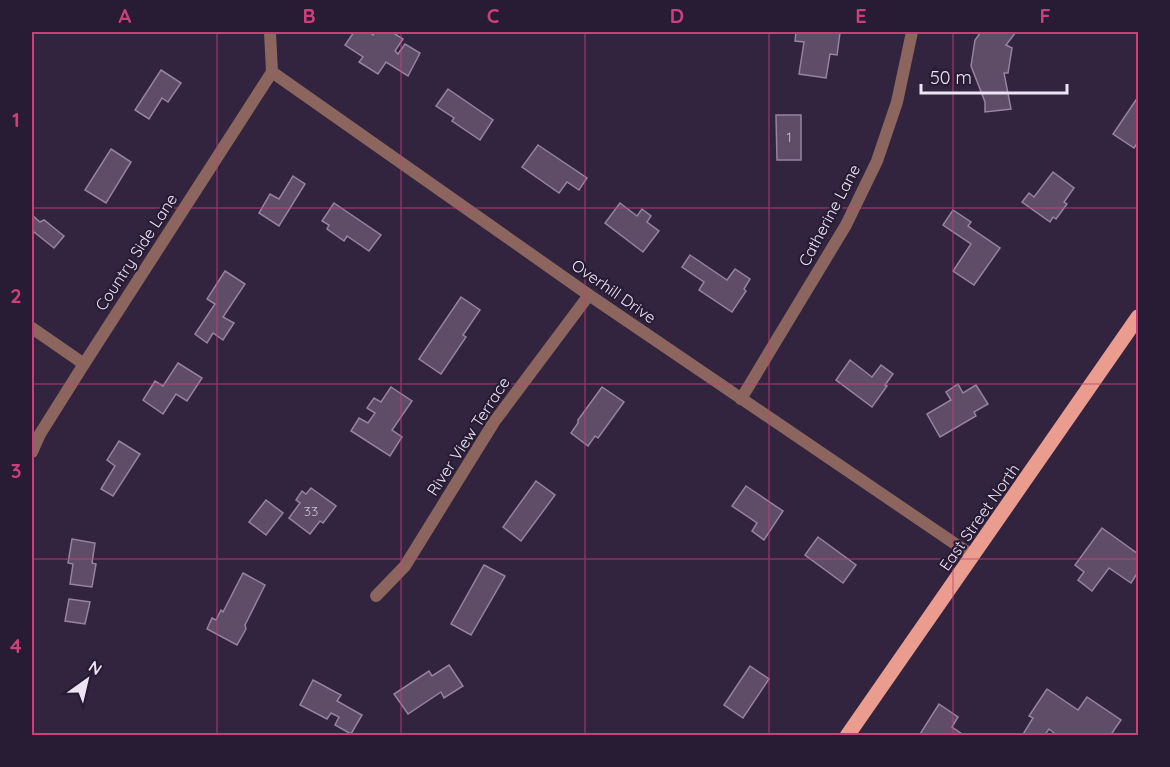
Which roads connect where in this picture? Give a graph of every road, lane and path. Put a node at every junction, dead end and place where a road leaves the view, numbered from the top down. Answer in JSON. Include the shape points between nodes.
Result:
{"nodes":[{"id":1,"x":270,"y":32,"type":"edge"},
{"id":2,"x":912,"y":32,"type":"edge"},
{"id":3,"x":272,"y":72,"type":"junction"},
{"id":4,"x":589,"y":295,"type":"junction"},
{"id":5,"x":1136,"y":327,"type":"edge"},
{"id":6,"x":32,"y":328,"type":"edge"},
{"id":7,"x":84,"y":364,"type":"junction"},
{"id":8,"x":741,"y":399,"type":"junction"},
{"id":9,"x":32,"y":452,"type":"edge"},
{"id":10,"x":973,"y":556,"type":"junction"},
{"id":11,"x":376,"y":596,"type":"dead end"},
{"id":12,"x":848,"y":735,"type":"edge"}],
"edges":[{"from":1,"to":3,"type":"street"},
{"from":2,"to":8,"type":"street","name":"Catherine Lane","via":[[897,102],[876,161],[846,225]]},
{"from":3,"to":4,"type":"street","name":"Overhill Drive"},
{"from":3,"to":7,"type":"street","name":"Country Side Lane"},
{"from":4,"to":8,"type":"street","name":"Overhill Drive"},
{"from":4,"to":11,"type":"street","name":"River View Terrace","via":[[494,422],[405,566]]},
{"from":5,"to":10,"type":"main road","name":"East Street North"},
{"from":6,"to":7,"type":"street"},
{"from":7,"to":9,"type":"street","name":"Country Side Lane"},
{"from":8,"to":10,"type":"street","name":"Overhill Drive"},
{"from":10,"to":12,"type":"main road","name":"East Street North"}]}
